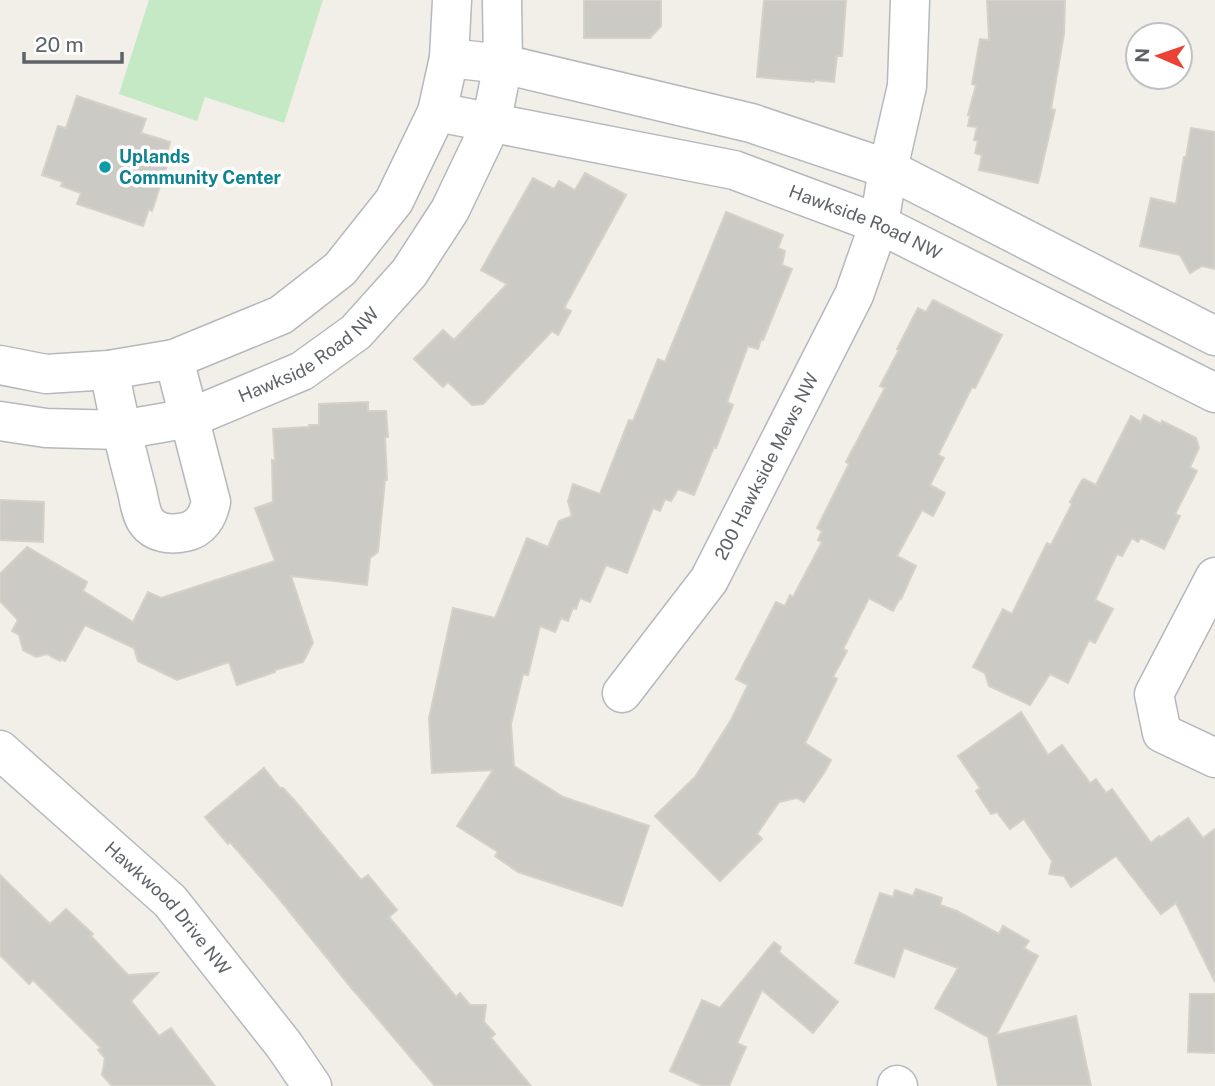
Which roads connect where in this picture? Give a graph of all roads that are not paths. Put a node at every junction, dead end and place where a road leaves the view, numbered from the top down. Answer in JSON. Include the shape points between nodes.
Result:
{"nodes":[{"id":1,"x":452,"y":0,"type":"edge"},
{"id":2,"x":502,"y":0,"type":"edge"},
{"id":3,"x":910,"y":0,"type":"edge"},
{"id":4,"x":449,"y":58,"type":"junction"},
{"id":5,"x":503,"y":64,"type":"junction"},
{"id":6,"x":437,"y":112,"type":"junction"},
{"id":7,"x":491,"y":124,"type":"junction"},
{"id":8,"x":888,"y":169,"type":"junction"},
{"id":9,"x":879,"y":224,"type":"junction"},
{"id":10,"x":1215,"y":336,"type":"edge"},
{"id":11,"x":174,"y":359,"type":"junction"},
{"id":12,"x":0,"y":365,"type":"edge"},
{"id":13,"x":109,"y":370,"type":"junction"},
{"id":14,"x":1215,"y":393,"type":"edge"},
{"id":15,"x":190,"y":418,"type":"junction"},
{"id":16,"x":0,"y":421,"type":"edge"},
{"id":17,"x":121,"y":430,"type":"junction"},
{"id":18,"x":1215,"y":577,"type":"edge"},
{"id":19,"x":622,"y":694,"type":"dead end"},
{"id":20,"x":0,"y":750,"type":"edge"},
{"id":21,"x":1215,"y":758,"type":"edge"},
{"id":22,"x":313,"y":1086,"type":"edge"}],
"edges":[{"from":1,"to":4,"type":"street"},
{"from":2,"to":5,"type":"street","name":"Hawkside Road NW"},
{"from":3,"to":8,"type":"street","name":"200 Hawkside Mews NW","via":[[907,86]]},
{"from":4,"to":5,"type":"street"},
{"from":4,"to":6,"type":"street"},
{"from":5,"to":7,"type":"street","name":"Hawkside Road NW"},
{"from":5,"to":8,"type":"street","via":[[751,123]]},
{"from":6,"to":7,"type":"street","name":"Hawkside Road NW"},
{"from":6,"to":11,"type":"street","via":[[394,201],[340,269],[281,315]]},
{"from":7,"to":9,"type":"street","name":"Hawkside Road NW","via":[[734,170]]},
{"from":7,"to":15,"type":"street","name":"Hawkside Road NW","via":[[450,210],[416,263],[356,332],[302,371]]},
{"from":8,"to":9,"type":"street","name":"200 Hawkside Mews NW"},
{"from":8,"to":10,"type":"street"},
{"from":9,"to":14,"type":"street","name":"Hawkside Road NW"},
{"from":9,"to":19,"type":"street","name":"200 Hawkside Mews NW","via":[[854,295],[709,580]]},
{"from":11,"to":13,"type":"street"},
{"from":11,"to":15,"type":"street"},
{"from":12,"to":13,"type":"street","via":[[46,374]]},
{"from":13,"to":17,"type":"street"},
{"from":15,"to":17,"type":"street","name":"Hawkside Road NW"},
{"from":15,"to":17,"type":"street","via":[[211,502],[201,525],[174,534],[156,531],[145,520]]},
{"from":16,"to":17,"type":"street","name":"Hawkside Road NW","via":[[46,428]]},
{"from":18,"to":21,"type":"street","via":[[1154,694],[1162,733]]},
{"from":20,"to":22,"type":"street","name":"Hawkwood Drive NW","via":[[170,901]]}]}
